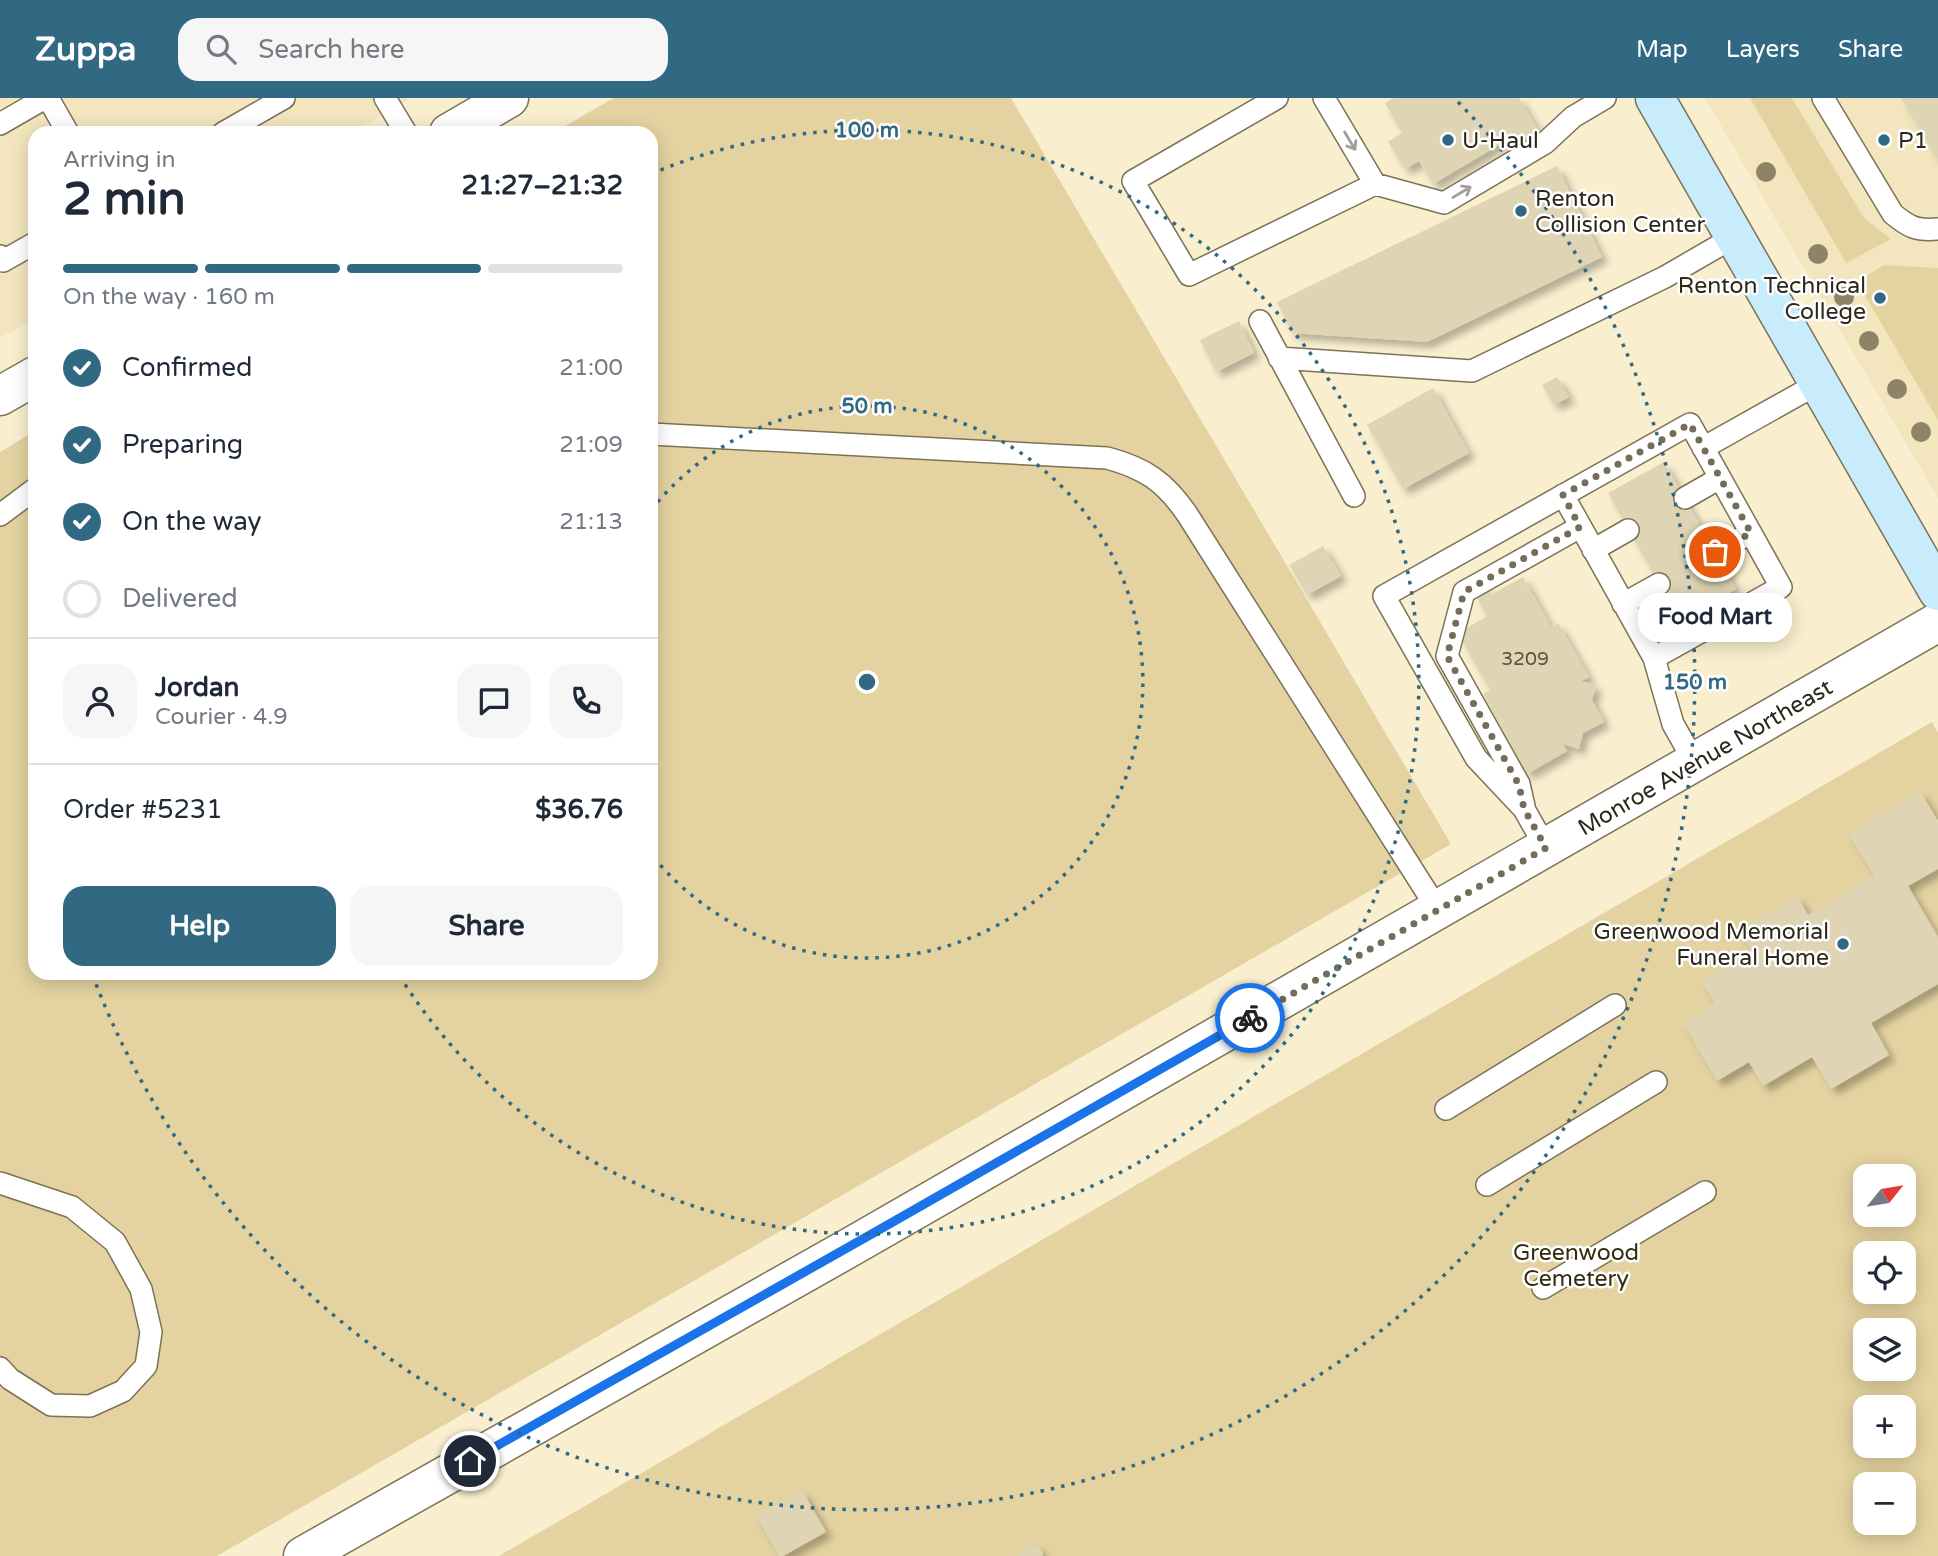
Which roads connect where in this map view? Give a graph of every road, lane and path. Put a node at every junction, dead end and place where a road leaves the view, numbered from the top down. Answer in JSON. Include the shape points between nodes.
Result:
{"nodes":[{"id":1,"x":47,"y":98,"type":"edge"},
{"id":2,"x":284,"y":98,"type":"edge"},
{"id":3,"x":386,"y":98,"type":"edge"},
{"id":4,"x":509,"y":98,"type":"edge"},
{"id":5,"x":1277,"y":98,"type":"edge"},
{"id":6,"x":1324,"y":98,"type":"edge"},
{"id":7,"x":1605,"y":98,"type":"edge"},
{"id":8,"x":1655,"y":98,"type":"edge"},
{"id":9,"x":1823,"y":98,"type":"edge"},
{"id":10,"x":0,"y":124,"type":"edge"},
{"id":11,"x":64,"y":126,"type":"edge"},
{"id":12,"x":235,"y":126,"type":"edge"},
{"id":13,"x":402,"y":126,"type":"edge"},
{"id":14,"x":461,"y":126,"type":"edge"},
{"id":15,"x":1375,"y":184,"type":"junction"},
{"id":16,"x":1938,"y":229,"type":"edge"},
{"id":17,"x":1734,"y":237,"type":"junction"},
{"id":18,"x":28,"y":247,"type":"edge"},
{"id":19,"x":0,"y":256,"type":"edge"},
{"id":20,"x":1259,"y":321,"type":"dead end"},
{"id":21,"x":1279,"y":358,"type":"junction"},
{"id":22,"x":28,"y":380,"type":"edge"},
{"id":23,"x":1819,"y":383,"type":"junction"},
{"id":24,"x":0,"y":396,"type":"edge"},
{"id":25,"x":658,"y":434,"type":"edge"},
{"id":26,"x":1703,"y":448,"type":"junction"},
{"id":27,"x":1720,"y":478,"type":"junction"},
{"id":28,"x":28,"y":494,"type":"edge"},
{"id":29,"x":1563,"y":495,"type":"junction"},
{"id":30,"x":1354,"y":496,"type":"dead end"},
{"id":31,"x":1685,"y":498,"type":"dead end"},
{"id":32,"x":0,"y":514,"type":"edge"},
{"id":33,"x":1580,"y":527,"type":"junction"},
{"id":34,"x":1629,"y":530,"type":"dead end"},
{"id":35,"x":1751,"y":533,"type":"junction"},
{"id":36,"x":1593,"y":550,"type":"junction"},
{"id":37,"x":1715,"y":552,"type":"dead end"},
{"id":38,"x":1659,"y":584,"type":"dead end"},
{"id":39,"x":1938,"y":591,"type":"edge"},
{"id":40,"x":1623,"y":604,"type":"junction"},
{"id":41,"x":1938,"y":622,"type":"edge"},
{"id":42,"x":1654,"y":658,"type":"junction"},
{"id":43,"x":1695,"y":763,"type":"junction"},
{"id":44,"x":1524,"y":809,"type":"junction"},
{"id":45,"x":1546,"y":848,"type":"junction"},
{"id":46,"x":1438,"y":910,"type":"junction"},
{"id":47,"x":1615,"y":1005,"type":"dead end"},
{"id":48,"x":1656,"y":1082,"type":"dead end"},
{"id":49,"x":1446,"y":1109,"type":"dead end"},
{"id":50,"x":0,"y":1183,"type":"edge"},
{"id":51,"x":1487,"y":1185,"type":"dead end"},
{"id":52,"x":1705,"y":1192,"type":"dead end"},
{"id":53,"x":1544,"y":1288,"type":"dead end"},
{"id":54,"x":0,"y":1368,"type":"edge"},
{"id":55,"x":303,"y":1556,"type":"edge"}],
"edges":[{"from":1,"to":10,"type":"lane"},
{"from":1,"to":11,"type":"lane"},
{"from":2,"to":12,"type":"lane"},
{"from":3,"to":13,"type":"lane"},
{"from":4,"to":14,"type":"street"},
{"from":5,"to":15,"type":"lane","via":[[1133,181],[1189,275]]},
{"from":6,"to":15,"type":"lane","one_way":true},
{"from":15,"to":7,"type":"lane","one_way":true,"via":[[1444,203],[1545,143],[1573,117]]},
{"from":8,"to":17,"type":"main road"},
{"from":9,"to":16,"type":"lane","via":[[1893,214],[1910,227]]},
{"from":17,"to":21,"type":"lane","via":[[1665,277],[1472,371]]},
{"from":17,"to":23,"type":"main road"},
{"from":18,"to":19,"type":"lane","via":[[3,261]]},
{"from":20,"to":21,"type":"lane"},
{"from":21,"to":30,"type":"lane"},
{"from":22,"to":24,"type":"street"},
{"from":23,"to":26,"type":"lane"},
{"from":23,"to":39,"type":"main road"},
{"from":25,"to":46,"type":"lane","via":[[1107,458],[1152,475],[1187,514]]},
{"from":26,"to":27,"type":"lane"},
{"from":26,"to":29,"type":"lane","via":[[1690,424]]},
{"from":27,"to":31,"type":"lane"},
{"from":27,"to":35,"type":"lane"},
{"from":28,"to":32,"type":"lane"},
{"from":29,"to":33,"type":"lane"},
{"from":29,"to":44,"type":"lane","via":[[1384,596],[1476,758]]},
{"from":33,"to":36,"type":"lane"},
{"from":33,"to":44,"type":"lane","via":[[1464,592],[1447,656],[1519,785]]},
{"from":34,"to":36,"type":"lane"},
{"from":35,"to":37,"type":"lane"},
{"from":35,"to":42,"type":"lane","via":[[1781,587]]},
{"from":36,"to":40,"type":"lane"},
{"from":38,"to":40,"type":"lane"},
{"from":40,"to":42,"type":"lane"},
{"from":41,"to":43,"type":"street","name":"Monroe Avenue Northeast"},
{"from":42,"to":43,"type":"lane","via":[[1673,724]]},
{"from":43,"to":45,"type":"street","name":"Monroe Avenue Northeast"},
{"from":44,"to":45,"type":"lane"},
{"from":45,"to":46,"type":"street","name":"Monroe Avenue Northeast"},
{"from":46,"to":55,"type":"street","name":"Monroe Avenue Northeast"},
{"from":47,"to":49,"type":"lane"},
{"from":48,"to":51,"type":"lane"},
{"from":50,"to":54,"type":"lane","via":[[72,1207],[116,1242],[141,1289],[150,1332],[146,1366],[123,1391],[90,1406],[51,1405]]},
{"from":52,"to":53,"type":"lane"}]}
